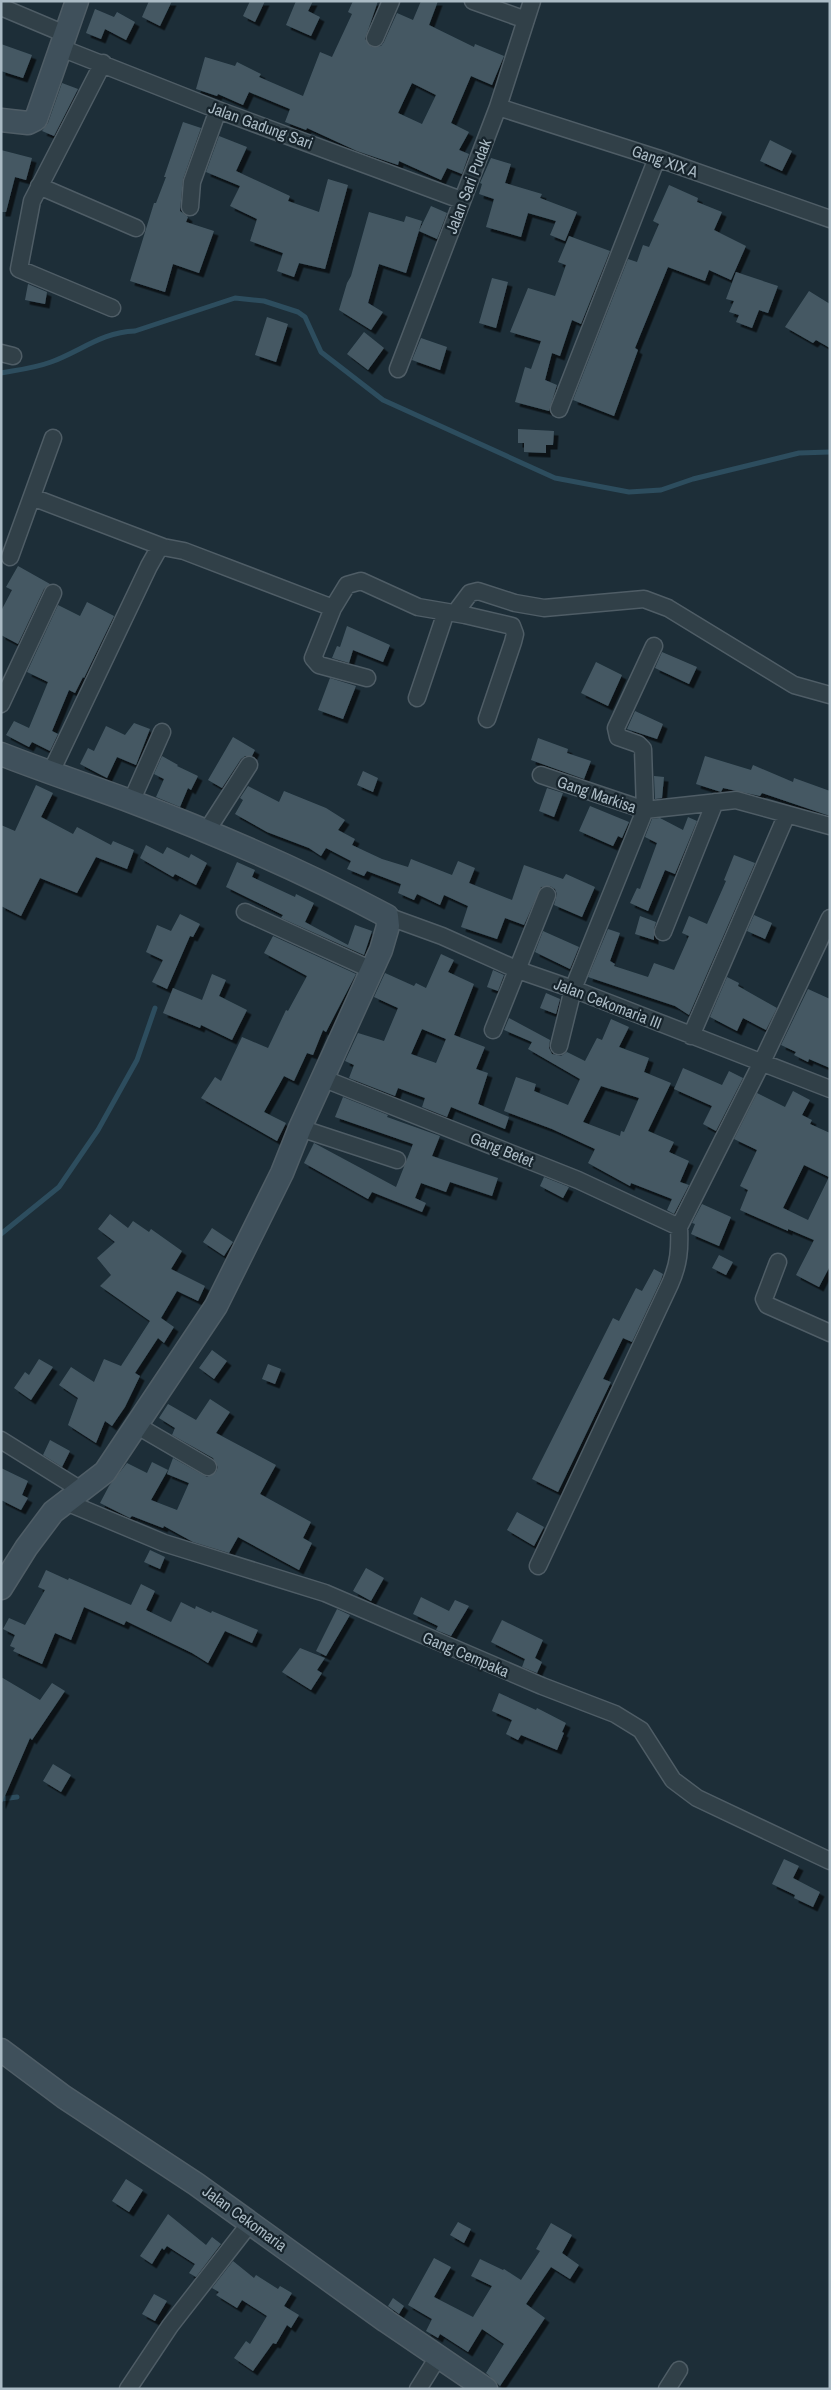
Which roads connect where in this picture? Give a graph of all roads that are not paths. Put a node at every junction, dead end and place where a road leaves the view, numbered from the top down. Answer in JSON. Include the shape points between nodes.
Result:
{"nodes":[{"id":1,"x":77,"y":1,"type":"edge"},
{"id":2,"x":392,"y":1,"type":"edge"},
{"id":3,"x":473,"y":1,"type":"edge"},
{"id":4,"x":532,"y":1,"type":"edge"},
{"id":5,"x":1,"y":6,"type":"edge"},
{"id":6,"x":526,"y":20,"type":"junction"},
{"id":7,"x":375,"y":38,"type":"dead end"},
{"id":8,"x":63,"y":41,"type":"junction"},
{"id":9,"x":103,"y":63,"type":"junction"},
{"id":10,"x":498,"y":107,"type":"junction"},
{"id":11,"x":218,"y":110,"type":"junction"},
{"id":12,"x":1,"y":120,"type":"edge"},
{"id":13,"x":657,"y":158,"type":"junction"},
{"id":14,"x":39,"y":186,"type":"junction"},
{"id":15,"x":462,"y":200,"type":"junction"},
{"id":16,"x":190,"y":207,"type":"dead end"},
{"id":17,"x":830,"y":219,"type":"edge"},
{"id":18,"x":136,"y":228,"type":"dead end"},
{"id":19,"x":112,"y":308,"type":"dead end"},
{"id":20,"x":398,"y":369,"type":"dead end"},
{"id":21,"x":559,"y":409,"type":"dead end"},
{"id":22,"x":53,"y":438,"type":"dead end"},
{"id":23,"x":32,"y":497,"type":"junction"},
{"id":24,"x":163,"y":547,"type":"junction"},
{"id":25,"x":10,"y":557,"type":"dead end"},
{"id":26,"x":53,"y":593,"type":"dead end"},
{"id":27,"x":333,"y":608,"type":"junction"},
{"id":28,"x":451,"y":612,"type":"junction"},
{"id":29,"x":654,"y":646,"type":"dead end"},
{"id":30,"x":367,"y":678,"type":"dead end"},
{"id":31,"x":830,"y":695,"type":"edge"},
{"id":32,"x":417,"y":698,"type":"dead end"},
{"id":33,"x":1,"y":704,"type":"edge"},
{"id":34,"x":487,"y":719,"type":"dead end"},
{"id":35,"x":162,"y":732,"type":"dead end"},
{"id":36,"x":1,"y":754,"type":"edge"},
{"id":37,"x":249,"y":765,"type":"dead end"},
{"id":38,"x":50,"y":774,"type":"junction"},
{"id":39,"x":541,"y":775,"type":"dead end"},
{"id":40,"x":130,"y":802,"type":"junction"},
{"id":41,"x":715,"y":802,"type":"junction"},
{"id":42,"x":645,"y":810,"type":"junction"},
{"id":43,"x":787,"y":814,"type":"junction"},
{"id":44,"x":830,"y":826,"type":"edge"},
{"id":45,"x":206,"y":832,"type":"junction"},
{"id":46,"x":547,"y":895,"type":"dead end"},
{"id":47,"x":245,"y":912,"type":"dead end"},
{"id":48,"x":387,"y":916,"type":"junction"},
{"id":49,"x":830,"y":918,"type":"edge"},
{"id":50,"x":663,"y":932,"type":"dead end"},
{"id":51,"x":372,"y":970,"type":"junction"},
{"id":52,"x":518,"y":970,"type":"junction"},
{"id":53,"x":573,"y":989,"type":"junction"},
{"id":54,"x":493,"y":1030,"type":"dead end"},
{"id":55,"x":691,"y":1036,"type":"junction"},
{"id":56,"x":559,"y":1046,"type":"dead end"},
{"id":57,"x":762,"y":1062,"type":"junction"},
{"id":58,"x":322,"y":1078,"type":"junction"},
{"id":59,"x":830,"y":1089,"type":"edge"},
{"id":60,"x":300,"y":1128,"type":"junction"},
{"id":61,"x":397,"y":1160,"type":"dead end"},
{"id":62,"x":678,"y":1227,"type":"junction"},
{"id":63,"x":778,"y":1262,"type":"dead end"},
{"id":64,"x":830,"y":1333,"type":"edge"},
{"id":65,"x":136,"y":1425,"type":"junction"},
{"id":66,"x":1,"y":1440,"type":"edge"},
{"id":67,"x":208,"y":1466,"type":"dead end"},
{"id":68,"x":74,"y":1496,"type":"junction"},
{"id":69,"x":538,"y":1566,"type":"dead end"},
{"id":70,"x":1,"y":1588,"type":"edge"},
{"id":71,"x":830,"y":1861,"type":"edge"},
{"id":72,"x":1,"y":2050,"type":"edge"},
{"id":73,"x":251,"y":2222,"type":"junction"},
{"id":74,"x":438,"y":2357,"type":"junction"},
{"id":75,"x":679,"y":2370,"type":"dead end"},
{"id":76,"x":128,"y":2389,"type":"edge"},
{"id":77,"x":418,"y":2389,"type":"edge"},
{"id":78,"x":485,"y":2389,"type":"edge"},
{"id":79,"x":668,"y":2389,"type":"edge"}],
"edges":[{"from":1,"to":8,"type":"street"},
{"from":2,"to":7,"type":"street"},
{"from":3,"to":6,"type":"street"},
{"from":4,"to":6,"type":"street","name":"Jalan Sari Pudak"},
{"from":5,"to":8,"type":"street","name":"Jalan Gadung Sari"},
{"from":6,"to":10,"type":"street","name":"Jalan Sari Pudak"},
{"from":8,"to":9,"type":"street","name":"Jalan Gadung Sari"},
{"from":8,"to":12,"type":"street","via":[[36,119],[28,123]]},
{"from":9,"to":11,"type":"street","name":"Jalan Gadung Sari"},
{"from":9,"to":14,"type":"street"},
{"from":10,"to":13,"type":"street","name":"Gang XIX A"},
{"from":10,"to":15,"type":"street","name":"Jalan Sari Pudak"},
{"from":11,"to":15,"type":"street","name":"Jalan Gadung Sari"},
{"from":11,"to":16,"type":"street","via":[[192,182]]},
{"from":13,"to":17,"type":"street","name":"Gang XIX A"},
{"from":13,"to":21,"type":"street"},
{"from":14,"to":18,"type":"street"},
{"from":14,"to":19,"type":"street","via":[[32,201],[19,269]]},
{"from":15,"to":20,"type":"street","name":"Jalan Sari Pudak"},
{"from":22,"to":23,"type":"street"},
{"from":23,"to":24,"type":"street"},
{"from":23,"to":25,"type":"street"},
{"from":24,"to":27,"type":"street","via":[[184,551]]},
{"from":24,"to":38,"type":"street","via":[[145,574]]},
{"from":26,"to":33,"type":"street"},
{"from":27,"to":28,"type":"street","via":[[347,585],[361,581],[418,607]]},
{"from":27,"to":30,"type":"street","via":[[313,658],[319,665]]},
{"from":28,"to":31,"type":"street","via":[[470,593],[478,591],[544,608],[644,599],[668,608],[794,685]]},
{"from":28,"to":32,"type":"street"},
{"from":28,"to":34,"type":"street","via":[[514,628],[513,642]]},
{"from":29,"to":42,"type":"street","via":[[616,728],[618,737],[643,749]]},
{"from":35,"to":40,"type":"street"},
{"from":36,"to":38,"type":"street"},
{"from":37,"to":45,"type":"street"},
{"from":38,"to":40,"type":"street"},
{"from":39,"to":42,"type":"street","name":"Gang Markisa"},
{"from":40,"to":45,"type":"street"},
{"from":41,"to":42,"type":"street","name":"Gang Markisa"},
{"from":41,"to":43,"type":"street","name":"Gang Markisa","via":[[736,800]]},
{"from":41,"to":50,"type":"street"},
{"from":42,"to":53,"type":"street"},
{"from":43,"to":44,"type":"street","name":"Gang Markisa"},
{"from":43,"to":55,"type":"street"},
{"from":45,"to":48,"type":"street","via":[[335,888]]},
{"from":46,"to":52,"type":"street"},
{"from":47,"to":51,"type":"street"},
{"from":48,"to":51,"type":"street","via":[[385,941]]},
{"from":48,"to":52,"type":"street","name":"Jalan Cekomaria III"},
{"from":49,"to":57,"type":"street"},
{"from":51,"to":58,"type":"street"},
{"from":52,"to":53,"type":"street","name":"Jalan Cekomaria III"},
{"from":52,"to":54,"type":"street"},
{"from":53,"to":55,"type":"street","name":"Jalan Cekomaria III"},
{"from":53,"to":56,"type":"street"},
{"from":55,"to":57,"type":"street","name":"Jalan Cekomaria III"},
{"from":57,"to":59,"type":"street","name":"Jalan Cekomaria III"},
{"from":57,"to":62,"type":"street"},
{"from":58,"to":60,"type":"street"},
{"from":58,"to":62,"type":"street","name":"Gang Betet","via":[[578,1180]]},
{"from":60,"to":61,"type":"street"},
{"from":60,"to":65,"type":"street","via":[[286,1165],[216,1306]]},
{"from":62,"to":69,"type":"street","via":[[678,1266]]},
{"from":63,"to":64,"type":"street","via":[[764,1299],[767,1305]]},
{"from":65,"to":67,"type":"street"},
{"from":65,"to":68,"type":"street","via":[[105,1472]]},
{"from":66,"to":68,"type":"street","name":"Gang Cempaka"},
{"from":68,"to":70,"type":"street","via":[[44,1523]]},
{"from":68,"to":71,"type":"street","name":"Gang Cempaka","via":[[164,1543],[324,1593],[615,1714],[642,1730],[673,1780],[697,1798]]},
{"from":72,"to":73,"type":"street","name":"Jalan Cekomaria","via":[[64,2097]]},
{"from":73,"to":74,"type":"street","name":"Jalan Cekomaria"},
{"from":73,"to":76,"type":"street","via":[[170,2326]]},
{"from":74,"to":77,"type":"street"},
{"from":74,"to":78,"type":"street","name":"Jalan Cekomaria"},
{"from":75,"to":79,"type":"street"}]}
